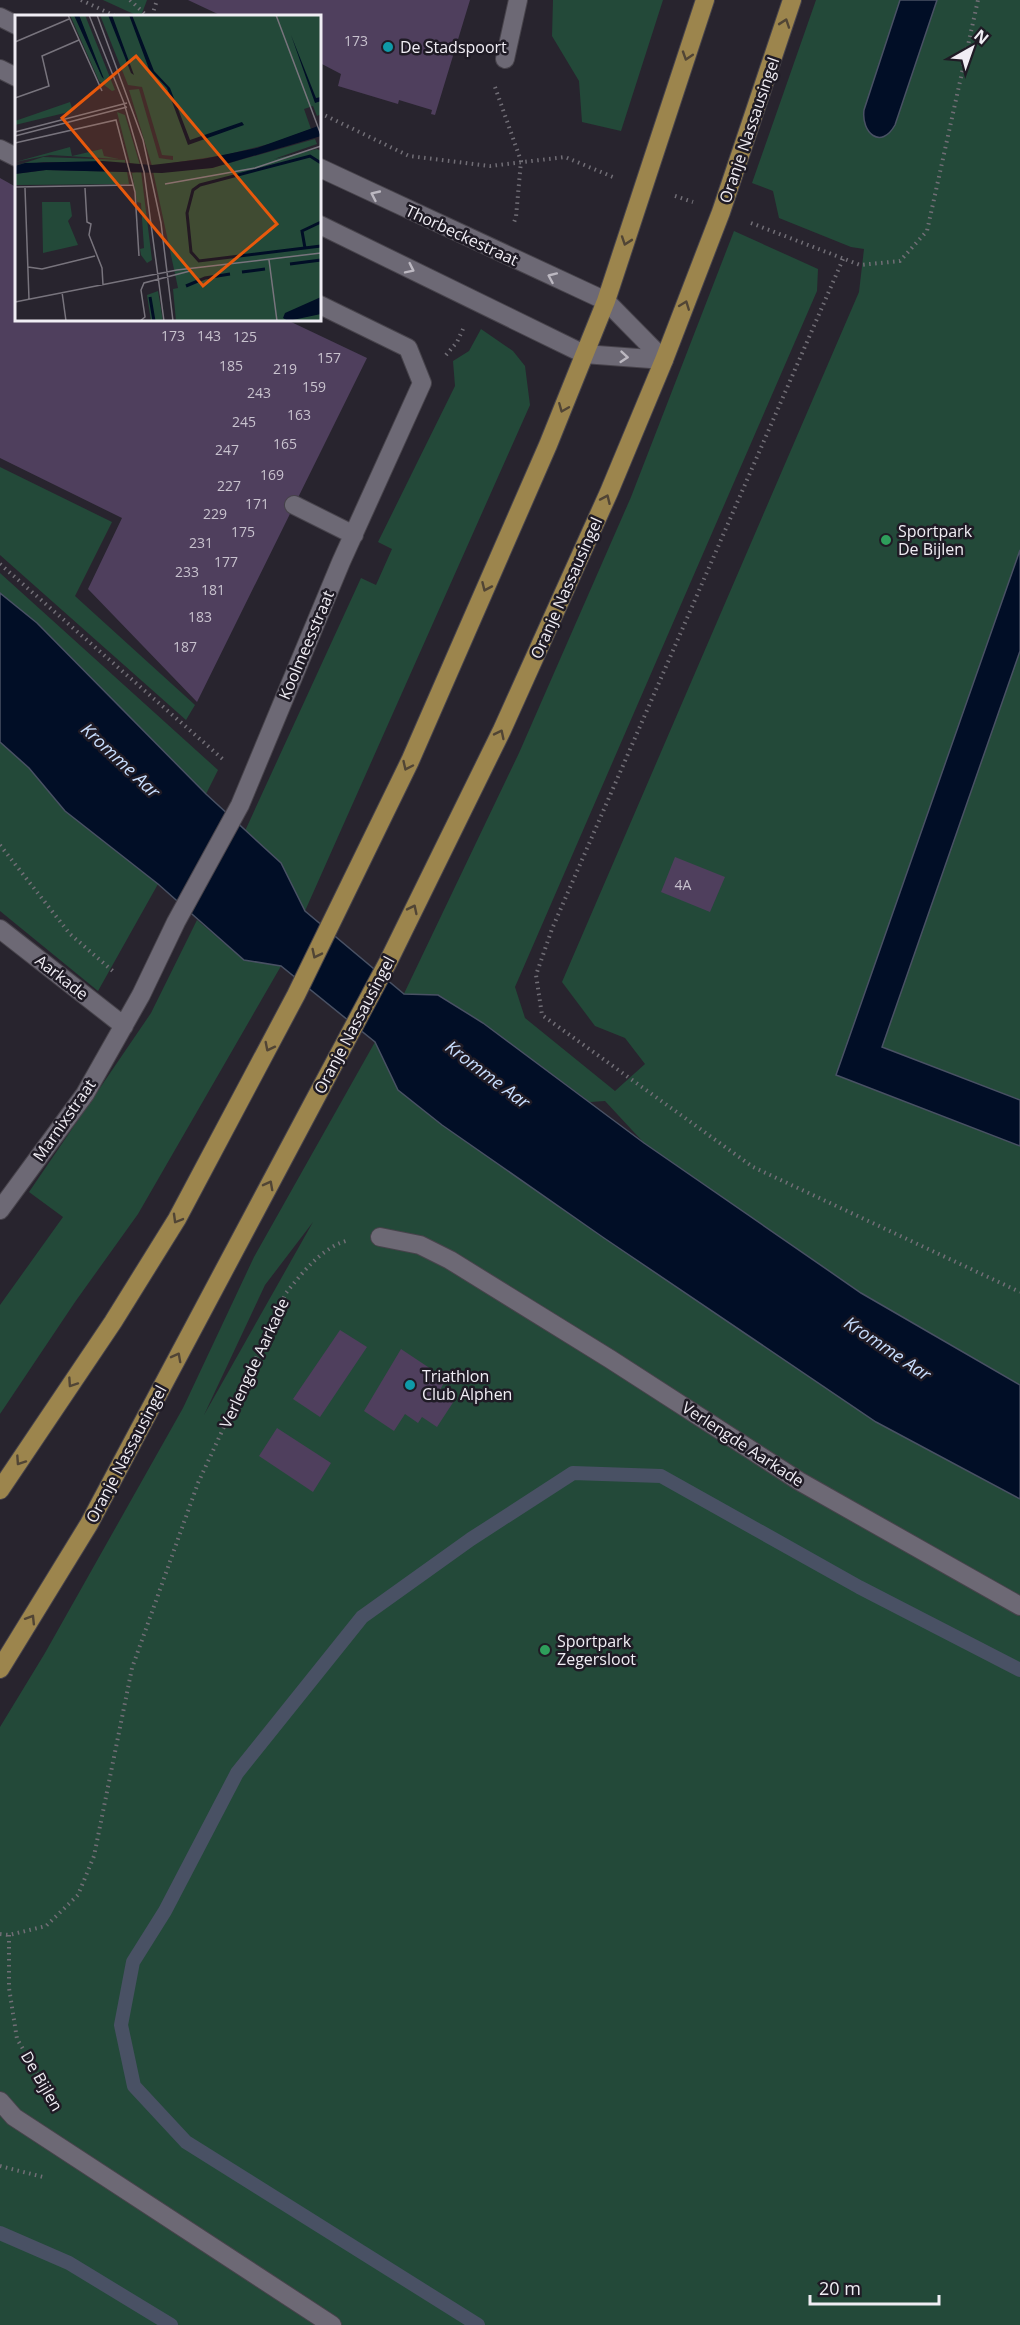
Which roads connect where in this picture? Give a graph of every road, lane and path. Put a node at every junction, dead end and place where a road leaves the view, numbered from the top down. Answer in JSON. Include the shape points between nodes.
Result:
{"nodes":[{"id":1,"x":81,"y":0,"type":"edge"},
{"id":2,"x":130,"y":0,"type":"edge"},
{"id":3,"x":157,"y":0,"type":"edge"},
{"id":4,"x":518,"y":0,"type":"edge"},
{"id":5,"x":705,"y":0,"type":"edge"},
{"id":6,"x":792,"y":0,"type":"edge"},
{"id":7,"x":978,"y":0,"type":"edge"},
{"id":8,"x":113,"y":15,"type":"edge"},
{"id":9,"x":148,"y":15,"type":"edge"},
{"id":10,"x":150,"y":15,"type":"edge"},
{"id":11,"x":0,"y":17,"type":"edge"},
{"id":12,"x":15,"y":24,"type":"edge"},
{"id":13,"x":505,"y":59,"type":"joint"},
{"id":14,"x":0,"y":69,"type":"edge"},
{"id":15,"x":15,"y":76,"type":"edge"},
{"id":16,"x":321,"y":113,"type":"edge"},
{"id":17,"x":0,"y":149,"type":"edge"},
{"id":18,"x":15,"y":156,"type":"edge"},
{"id":19,"x":521,"y":161,"type":"junction"},
{"id":20,"x":321,"y":168,"type":"edge"},
{"id":21,"x":645,"y":186,"type":"junction"},
{"id":22,"x":721,"y":212,"type":"junction"},
{"id":23,"x":321,"y":225,"type":"edge"},
{"id":24,"x":843,"y":260,"type":"junction"},
{"id":25,"x":606,"y":301,"type":"junction"},
{"id":26,"x":321,"y":305,"type":"edge"},
{"id":27,"x":584,"y":354,"type":"junction"},
{"id":28,"x":664,"y":360,"type":"junction"},
{"id":29,"x":294,"y":505,"type":"dead end"},
{"id":30,"x":354,"y":535,"type":"junction"},
{"id":31,"x":0,"y":564,"type":"edge"},
{"id":32,"x":249,"y":781,"type":"junction"},
{"id":33,"x":0,"y":845,"type":"edge"},
{"id":34,"x":0,"y":929,"type":"edge"},
{"id":35,"x":141,"y":995,"type":"junction"},
{"id":36,"x":124,"y":1026,"type":"junction"},
{"id":37,"x":0,"y":1210,"type":"edge"},
{"id":38,"x":380,"y":1237,"type":"joint"},
{"id":39,"x":1020,"y":1292,"type":"edge"},
{"id":40,"x":0,"y":1490,"type":"edge"},
{"id":41,"x":1020,"y":1606,"type":"edge"},
{"id":42,"x":0,"y":1669,"type":"edge"},
{"id":43,"x":0,"y":1934,"type":"edge"},
{"id":44,"x":9,"y":1935,"type":"junction"},
{"id":45,"x":0,"y":2101,"type":"edge"},
{"id":46,"x":58,"y":2108,"type":"dead end"},
{"id":47,"x":7,"y":2115,"type":"edge"},
{"id":48,"x":332,"y":2325,"type":"edge"}],
"edges":[{"from":1,"to":8,"type":"path"},
{"from":2,"to":9,"type":"path"},
{"from":3,"to":10,"type":"path"},
{"from":4,"to":13,"type":"street"},
{"from":5,"to":21,"type":"main road","one_way":true},
{"from":22,"to":6,"type":"main road","name":"Oranje Nassausingel","one_way":true},
{"from":7,"to":24,"type":"path","via":[[927,231],[900,261],[860,265]]},
{"from":11,"to":12,"type":"street"},
{"from":13,"to":19,"type":"path","via":[[494,82]]},
{"from":14,"to":15,"type":"street"},
{"from":16,"to":19,"type":"path","via":[[409,156],[490,166]]},
{"from":17,"to":18,"type":"street"},
{"from":19,"to":21,"type":"path","via":[[565,157]]},
{"from":25,"to":20,"type":"street","name":"Thorbeckestraat","one_way":true},
{"from":21,"to":22,"type":"path"},
{"from":21,"to":25,"type":"main road","one_way":true},
{"from":22,"to":24,"type":"path"},
{"from":28,"to":22,"type":"main road","name":"Oranje Nassausingel","one_way":true},
{"from":23,"to":27,"type":"street","one_way":true},
{"from":24,"to":39,"type":"path","via":[[552,929],[536,975],[542,1015],[753,1167]]},
{"from":25,"to":27,"type":"main road"},
{"from":25,"to":28,"type":"street"},
{"from":26,"to":30,"type":"street","name":"Koolmeesstraat","via":[[408,348],[422,383]]},
{"from":27,"to":28,"type":"street","one_way":true},
{"from":27,"to":40,"type":"main road","one_way":true,"via":[[410,761],[296,995],[150,1264]]},
{"from":42,"to":28,"type":"main road","name":"Oranje Nassausingel","one_way":true,"via":[[89,1524],[388,962],[502,730]]},
{"from":29,"to":30,"type":"street"},
{"from":30,"to":32,"type":"street","name":"Koolmeesstraat"},
{"from":31,"to":32,"type":"path"},
{"from":32,"to":35,"type":"street","name":"Koolmeesstraat"},
{"from":33,"to":35,"type":"path","via":[[70,934]]},
{"from":34,"to":36,"type":"street","name":"Aarkade"},
{"from":35,"to":36,"type":"street","name":"Koolmeesstraat"},
{"from":36,"to":37,"type":"street","name":"Marnixstraat","via":[[85,1094]]},
{"from":38,"to":41,"type":"street","name":"Verlengde Aarkade","via":[[420,1245],[450,1260],[800,1481]]},
{"from":38,"to":44,"type":"path","name":"Verlengde Aarkade","via":[[346,1240],[324,1252],[286,1293],[198,1483],[132,1668],[94,1856],[78,1895],[46,1926]]},
{"from":43,"to":44,"type":"path"},
{"from":44,"to":46,"type":"path","name":"De Bijlen","via":[[9,1988],[18,2039]]},
{"from":45,"to":47,"type":"street","name":"De Bijlen"},
{"from":47,"to":48,"type":"street","name":"De Bijlen"}]}
